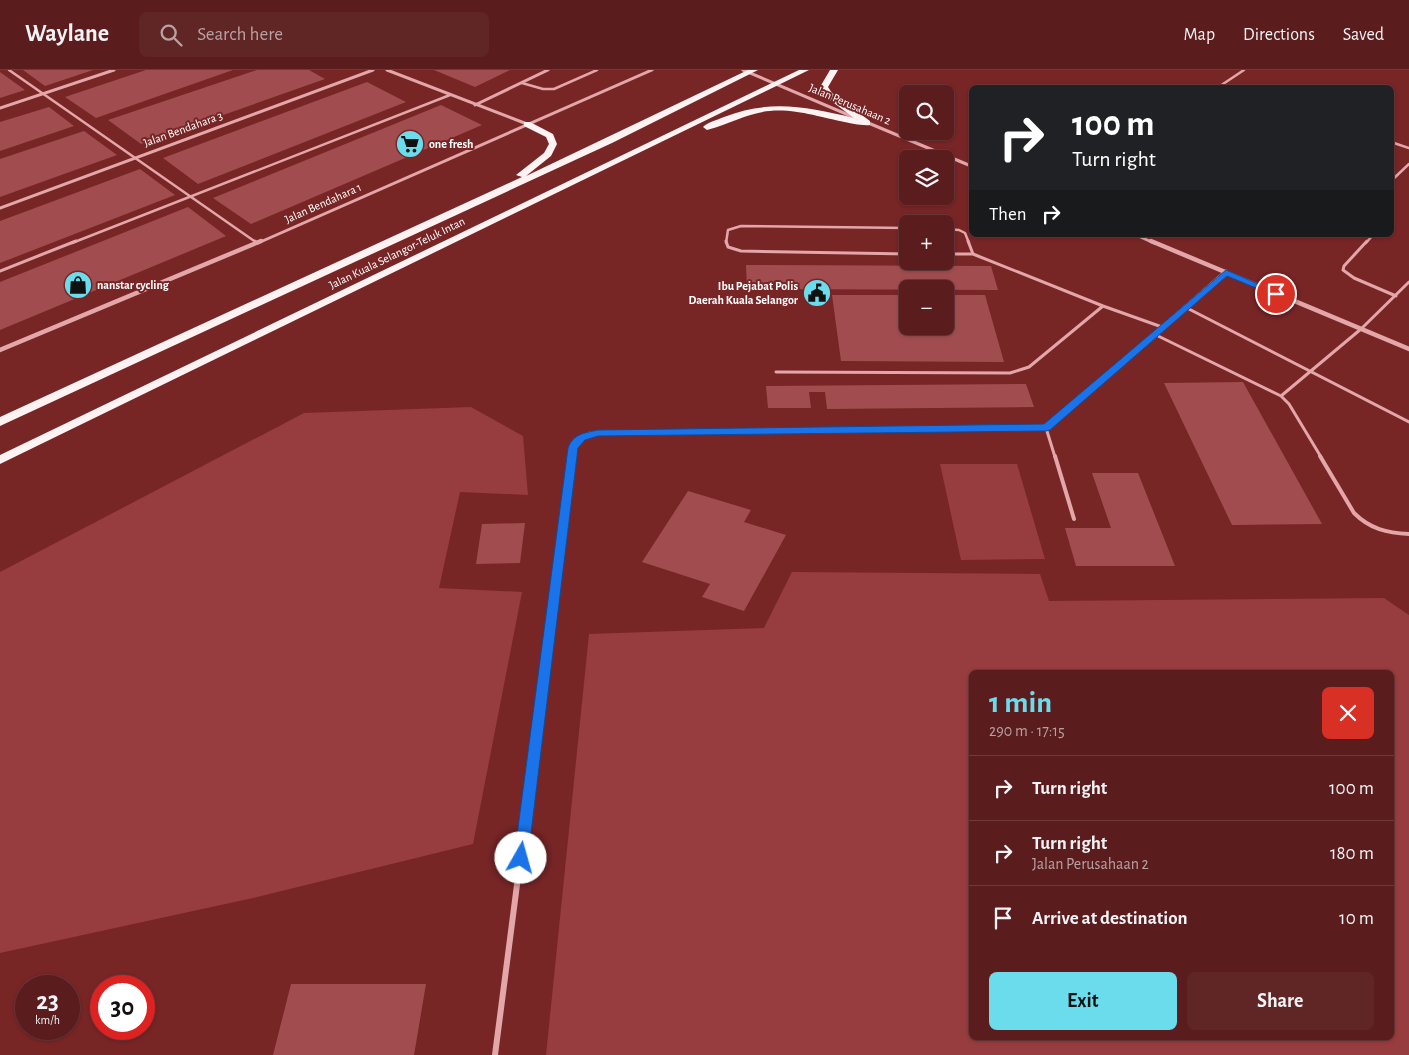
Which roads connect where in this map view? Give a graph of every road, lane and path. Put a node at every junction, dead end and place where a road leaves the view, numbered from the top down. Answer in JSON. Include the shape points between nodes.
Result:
{"nodes":[{"id":1,"x":9,"y":70,"type":"edge"},
{"id":2,"x":114,"y":70,"type":"edge"},
{"id":3,"x":373,"y":70,"type":"edge"},
{"id":4,"x":387,"y":70,"type":"edge"},
{"id":5,"x":548,"y":70,"type":"edge"},
{"id":6,"x":597,"y":70,"type":"edge"},
{"id":7,"x":652,"y":70,"type":"edge"},
{"id":8,"x":805,"y":70,"type":"edge"},
{"id":9,"x":834,"y":70,"type":"edge"},
{"id":10,"x":1244,"y":70,"type":"edge"},
{"id":11,"x":749,"y":71,"type":"edge"},
{"id":12,"x":522,"y":83,"type":"junction"},
{"id":13,"x":776,"y":84,"type":"junction"},
{"id":14,"x":1222,"y":85,"type":"edge"},
{"id":15,"x":43,"y":94,"type":"junction"},
{"id":16,"x":450,"y":95,"type":"junction"},
{"id":17,"x":475,"y":105,"type":"junction"},
{"id":18,"x":0,"y":108,"type":"edge"},
{"id":19,"x":866,"y":123,"type":"junction"},
{"id":20,"x":527,"y":124,"type":"junction"},
{"id":21,"x":1394,"y":143,"type":"edge"},
{"id":22,"x":1409,"y":148,"type":"edge"},
{"id":23,"x":135,"y":158,"type":"junction"},
{"id":24,"x":1409,"y":164,"type":"edge"},
{"id":25,"x":969,"y":165,"type":"edge"},
{"id":26,"x":585,"y":175,"type":"junction"},
{"id":27,"x":1394,"y":178,"type":"edge"},
{"id":28,"x":500,"y":190,"type":"junction"},
{"id":29,"x":191,"y":196,"type":"junction"},
{"id":30,"x":0,"y":208,"type":"edge"},
{"id":31,"x":899,"y":228,"type":"edge"},
{"id":32,"x":954,"y":230,"type":"edge"},
{"id":33,"x":1141,"y":237,"type":"edge"},
{"id":34,"x":1371,"y":237,"type":"edge"},
{"id":35,"x":257,"y":243,"type":"junction"},
{"id":36,"x":899,"y":254,"type":"edge"},
{"id":37,"x":954,"y":254,"type":"edge"},
{"id":38,"x":973,"y":254,"type":"junction"},
{"id":39,"x":0,"y":271,"type":"edge"},
{"id":40,"x":1226,"y":272,"type":"junction"},
{"id":41,"x":1409,"y":282,"type":"edge"},
{"id":42,"x":1396,"y":296,"type":"junction"},
{"id":43,"x":1103,"y":306,"type":"junction"},
{"id":44,"x":1185,"y":307,"type":"junction"},
{"id":45,"x":1162,"y":327,"type":"junction"},
{"id":46,"x":1361,"y":329,"type":"junction"},
{"id":47,"x":1154,"y":334,"type":"junction"},
{"id":48,"x":1409,"y":349,"type":"edge"},
{"id":49,"x":0,"y":350,"type":"edge"},
{"id":50,"x":1312,"y":371,"type":"junction"},
{"id":51,"x":776,"y":372,"type":"dead end"},
{"id":52,"x":1281,"y":396,"type":"junction"},
{"id":53,"x":0,"y":422,"type":"edge"},
{"id":54,"x":1409,"y":422,"type":"edge"},
{"id":55,"x":1046,"y":428,"type":"junction"},
{"id":56,"x":0,"y":460,"type":"edge"},
{"id":57,"x":1074,"y":520,"type":"dead end"},
{"id":58,"x":1409,"y":534,"type":"edge"},
{"id":59,"x":495,"y":1055,"type":"edge"}],
"edges":[{"from":1,"to":15,"type":"lane"},
{"from":2,"to":15,"type":"street"},
{"from":3,"to":23,"type":"street","name":"Jalan Bendahara 3"},
{"from":4,"to":16,"type":"street"},
{"from":5,"to":12,"type":"street"},
{"from":6,"to":12,"type":"lane","via":[[554,90]]},
{"from":7,"to":20,"type":"street","name":"Jalan Bendahara 1"},
{"from":8,"to":13,"type":"highway","name":"Jalan Kuala Selangor-Teluk Intan"},
{"from":9,"to":19,"type":"highway","via":[[824,87],[829,96]]},
{"from":10,"to":14,"type":"lane"},
{"from":11,"to":13,"type":"street","name":"Jalan Perusahaan 2"},
{"from":11,"to":28,"type":"highway","name":"Jalan Kuala Selangor-Teluk Intan"},
{"from":12,"to":17,"type":"street"},
{"from":13,"to":19,"type":"street","name":"Jalan Perusahaan 2"},
{"from":13,"to":26,"type":"highway","name":"Jalan Kuala Selangor-Teluk Intan"},
{"from":15,"to":18,"type":"street"},
{"from":15,"to":23,"type":"lane"},
{"from":16,"to":17,"type":"street"},
{"from":16,"to":29,"type":"lane"},
{"from":17,"to":20,"type":"street"},
{"from":19,"to":25,"type":"street","name":"Jalan Perusahaan 2"},
{"from":19,"to":26,"type":"highway","via":[[810,111],[755,110]]},
{"from":20,"to":28,"type":"highway","via":[[550,136],[553,144],[548,154]]},
{"from":20,"to":35,"type":"street","name":"Jalan Bendahara 1"},
{"from":21,"to":22,"type":"lane"},
{"from":23,"to":29,"type":"lane"},
{"from":23,"to":30,"type":"street","name":"Jalan Bendahara 3"},
{"from":24,"to":27,"type":"lane"},
{"from":26,"to":56,"type":"highway","name":"Jalan Kuala Selangor-Teluk Intan"},
{"from":28,"to":53,"type":"highway","name":"Jalan Kuala Selangor-Teluk Intan"},
{"from":29,"to":35,"type":"lane"},
{"from":29,"to":39,"type":"lane"},
{"from":31,"to":36,"type":"lane","via":[[741,226],[728,230],[726,243],[728,247],[741,251]]},
{"from":32,"to":38,"type":"lane","via":[[965,233]]},
{"from":33,"to":40,"type":"street"},
{"from":34,"to":42,"type":"lane","via":[[1343,270]]},
{"from":35,"to":49,"type":"street","name":"Jalan Bendahara 1"},
{"from":37,"to":38,"type":"lane"},
{"from":38,"to":43,"type":"lane"},
{"from":40,"to":44,"type":"street"},
{"from":40,"to":46,"type":"street"},
{"from":41,"to":42,"type":"lane"},
{"from":42,"to":46,"type":"lane"},
{"from":43,"to":45,"type":"lane"},
{"from":43,"to":51,"type":"lane","via":[[1029,367],[1018,372]]},
{"from":44,"to":45,"type":"street"},
{"from":44,"to":50,"type":"lane"},
{"from":45,"to":47,"type":"street"},
{"from":46,"to":48,"type":"street"},
{"from":46,"to":50,"type":"lane"},
{"from":47,"to":52,"type":"lane"},
{"from":47,"to":55,"type":"street"},
{"from":50,"to":52,"type":"lane"},
{"from":50,"to":54,"type":"lane"},
{"from":52,"to":58,"type":"lane","via":[[1361,521],[1384,532]]},
{"from":55,"to":57,"type":"lane"},
{"from":55,"to":59,"type":"street","via":[[598,433],[575,442]]}]}
